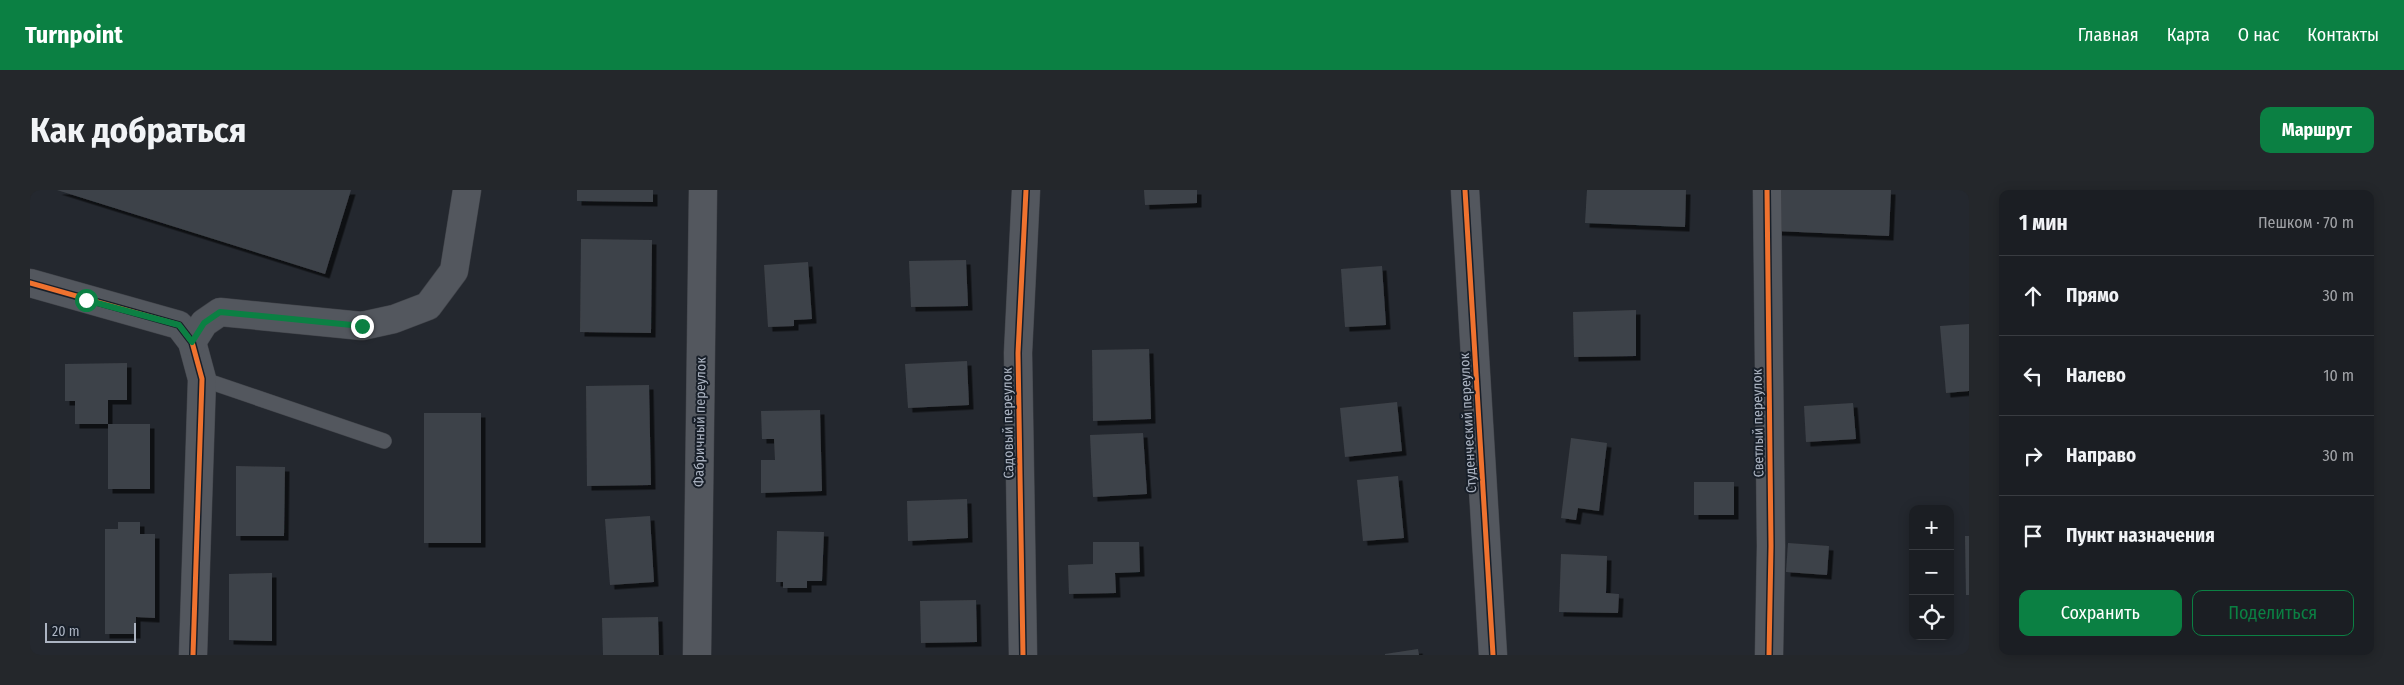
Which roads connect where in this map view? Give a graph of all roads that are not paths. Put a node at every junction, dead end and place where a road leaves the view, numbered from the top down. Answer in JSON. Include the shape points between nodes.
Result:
{"nodes":[{"id":1,"x":467,"y":190,"type":"edge"},
{"id":2,"x":703,"y":190,"type":"edge"},
{"id":3,"x":1026,"y":190,"type":"edge"},
{"id":4,"x":1465,"y":190,"type":"edge"},
{"id":5,"x":1767,"y":190,"type":"edge"},
{"id":6,"x":30,"y":262,"type":"edge"},
{"id":7,"x":30,"y":283,"type":"edge"},
{"id":8,"x":86,"y":300,"type":"junction"},
{"id":9,"x":192,"y":342,"type":"junction"},
{"id":10,"x":202,"y":379,"type":"junction"},
{"id":11,"x":384,"y":441,"type":"dead end"},
{"id":12,"x":193,"y":655,"type":"edge"},
{"id":13,"x":696,"y":655,"type":"edge"},
{"id":14,"x":1023,"y":655,"type":"edge"},
{"id":15,"x":1493,"y":655,"type":"edge"},
{"id":16,"x":1769,"y":655,"type":"edge"}],
"edges":[{"from":1,"to":9,"type":"street","via":[[454,271],[428,306],[394,319],[362,326],[220,312],[204,323]]},
{"from":2,"to":13,"type":"street","name":"Фабричный переулок"},
{"from":3,"to":14,"type":"street","name":"Садовый переулок","via":[[1018,353]]},
{"from":4,"to":15,"type":"street","name":"Студенческий переулок"},
{"from":5,"to":16,"type":"street","name":"Светлый переулок"},
{"from":6,"to":8,"type":"street"},
{"from":7,"to":8,"type":"street"},
{"from":8,"to":9,"type":"street","via":[[179,325]]},
{"from":9,"to":10,"type":"street"},
{"from":10,"to":11,"type":"lane"},
{"from":10,"to":12,"type":"street"}]}
